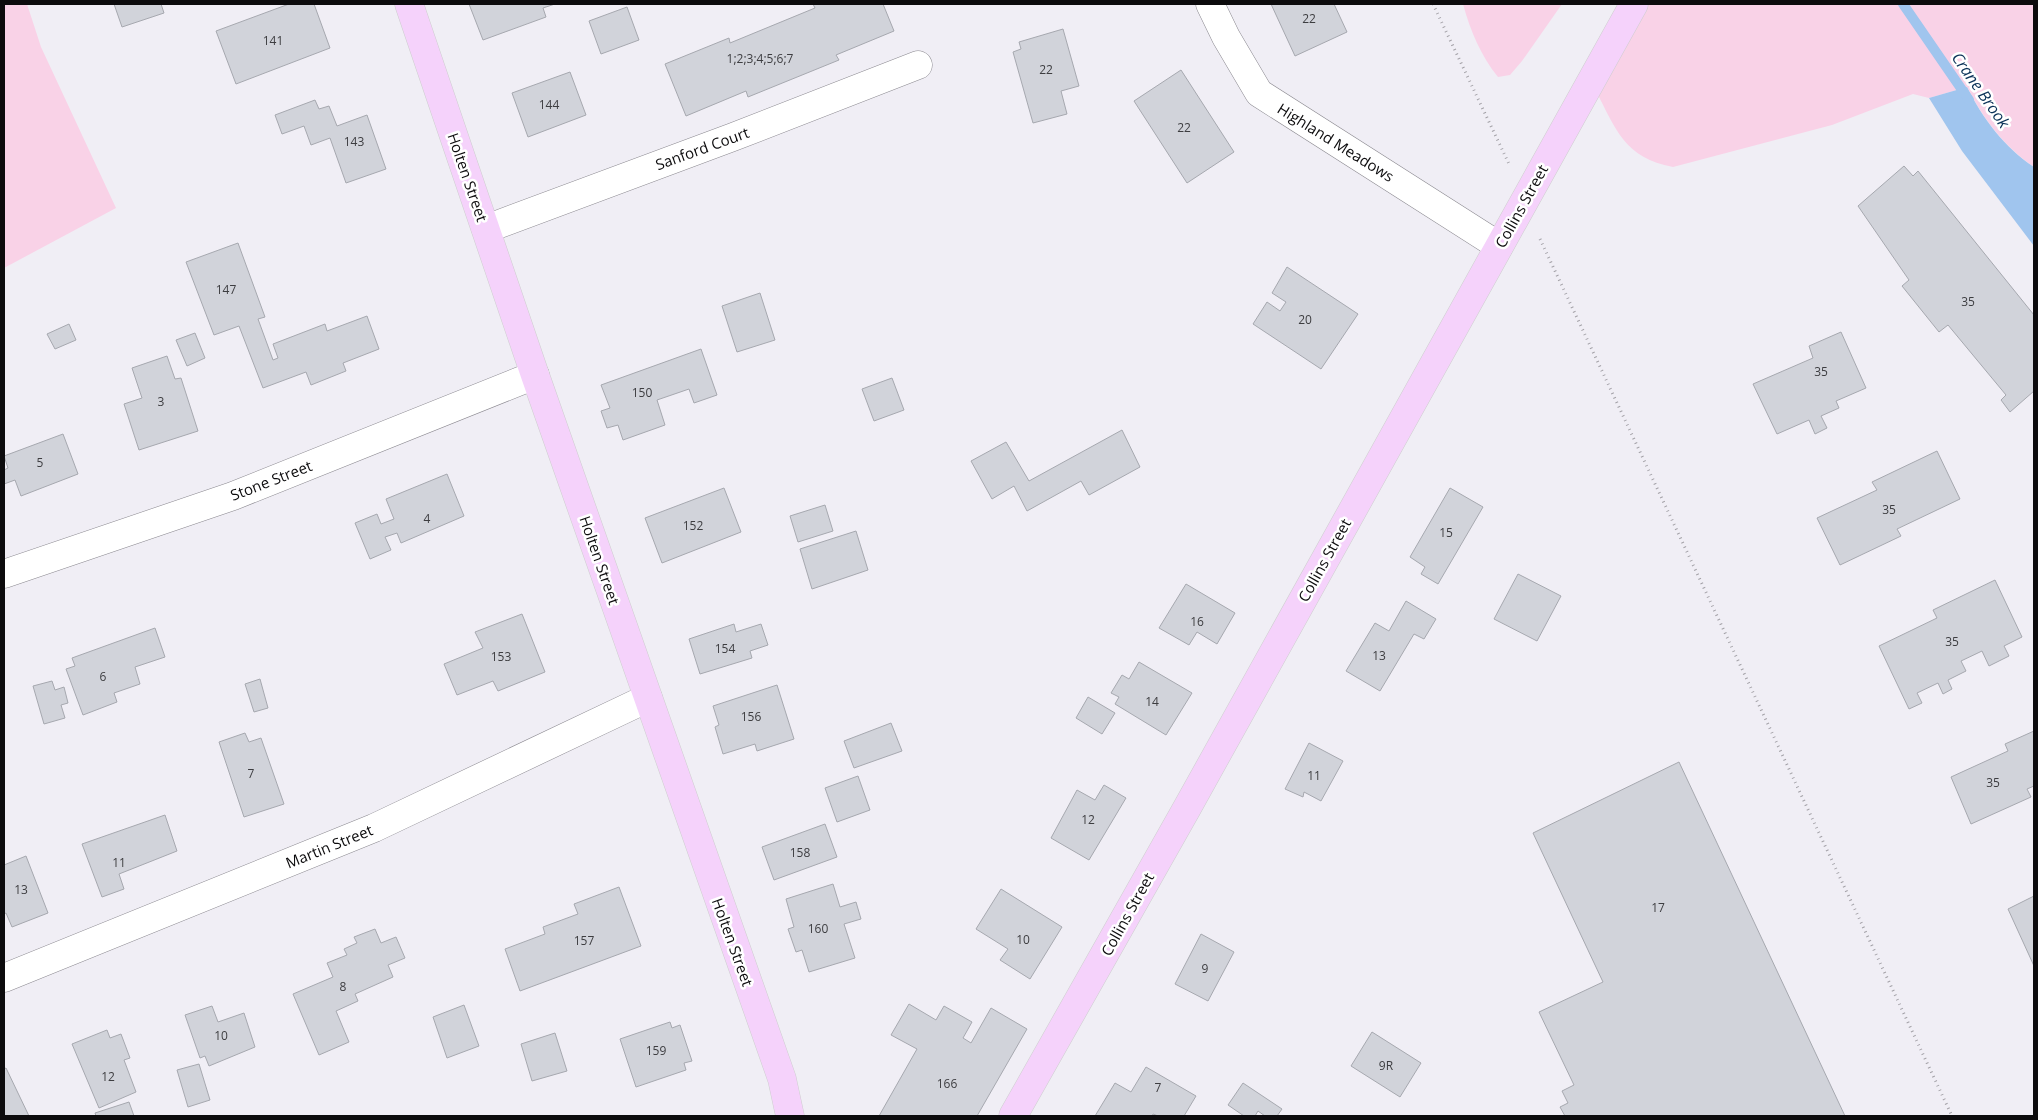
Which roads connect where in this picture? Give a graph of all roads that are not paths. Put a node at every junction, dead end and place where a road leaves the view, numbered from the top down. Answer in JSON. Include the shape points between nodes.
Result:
{"nodes":[{"id":1,"x":408,"y":4,"type":"edge"},
{"id":2,"x":1210,"y":4,"type":"edge"},
{"id":3,"x":1634,"y":4,"type":"edge"},
{"id":4,"x":918,"y":65,"type":"dead end"},
{"id":5,"x":486,"y":229,"type":"junction"},
{"id":6,"x":1499,"y":246,"type":"junction"},
{"id":7,"x":535,"y":375,"type":"junction"},
{"id":8,"x":4,"y":574,"type":"edge"},
{"id":9,"x":648,"y":698,"type":"junction"},
{"id":10,"x":4,"y":978,"type":"edge"},
{"id":11,"x":790,"y":1116,"type":"edge"},
{"id":12,"x":1013,"y":1116,"type":"edge"}],
"edges":[{"from":1,"to":5,"type":"main road","name":"Holten Street"},
{"from":2,"to":6,"type":"street","name":"Highland Meadows","via":[[1259,93]]},
{"from":3,"to":6,"type":"main road","name":"Collins Street"},
{"from":4,"to":5,"type":"street","name":"Sanford Court"},
{"from":5,"to":7,"type":"main road","name":"Holten Street"},
{"from":6,"to":12,"type":"main road","name":"Collins Street"},
{"from":7,"to":8,"type":"street","name":"Stone Street","via":[[233,496]]},
{"from":7,"to":9,"type":"main road","name":"Holten Street"},
{"from":9,"to":10,"type":"street","name":"Martin Street","via":[[374,828]]},
{"from":9,"to":11,"type":"main road","name":"Holten Street","via":[[782,1079]]}]}
